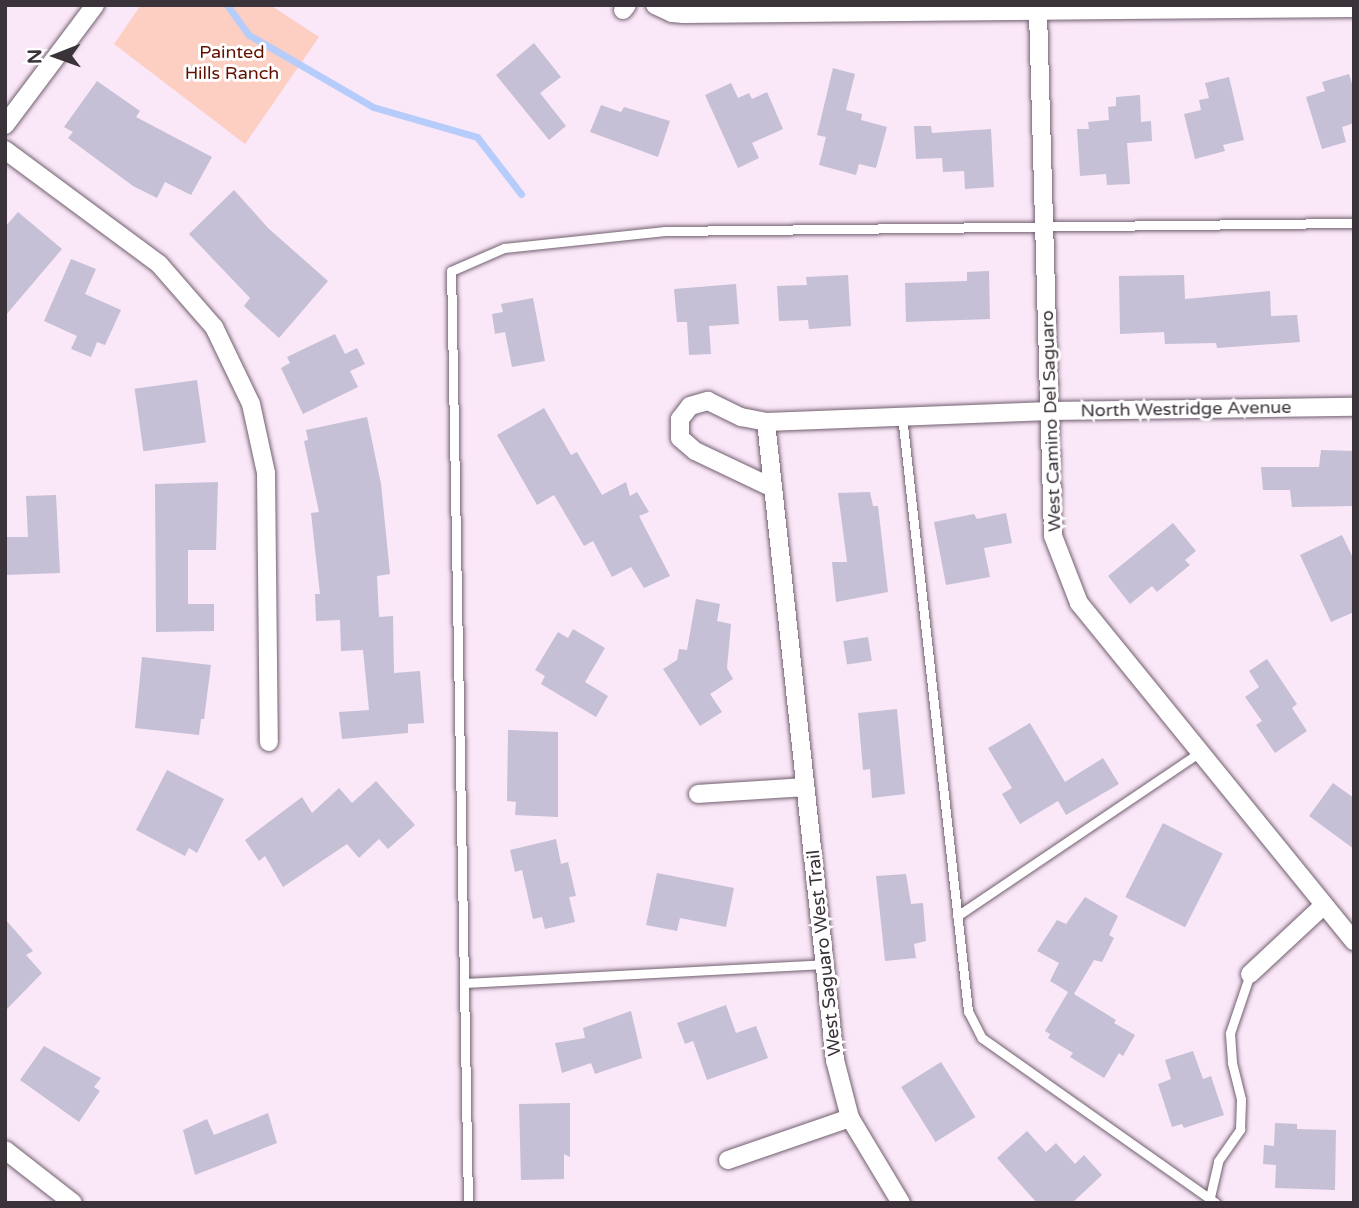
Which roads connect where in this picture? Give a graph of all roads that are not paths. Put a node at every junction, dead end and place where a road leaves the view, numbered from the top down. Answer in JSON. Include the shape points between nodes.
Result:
{"nodes":[{"id":1,"x":655,"y":5,"type":"edge"},
{"id":2,"x":88,"y":8,"type":"edge"},
{"id":3,"x":1354,"y":8,"type":"edge"},
{"id":4,"x":1038,"y":12,"type":"junction"},
{"id":5,"x":5,"y":125,"type":"edge"},
{"id":6,"x":5,"y":150,"type":"edge"},
{"id":7,"x":1354,"y":223,"type":"edge"},
{"id":8,"x":1045,"y":226,"type":"junction"},
{"id":9,"x":1354,"y":407,"type":"edge"},
{"id":10,"x":1051,"y":411,"type":"junction"},
{"id":11,"x":902,"y":416,"type":"junction"},
{"id":12,"x":766,"y":422,"type":"junction"},
{"id":13,"x":773,"y":488,"type":"junction"},
{"id":14,"x":269,"y":743,"type":"dead end"},
{"id":15,"x":1200,"y":752,"type":"junction"},
{"id":16,"x":805,"y":787,"type":"junction"},
{"id":17,"x":698,"y":794,"type":"dead end"},
{"id":18,"x":1324,"y":905,"type":"junction"},
{"id":19,"x":957,"y":916,"type":"junction"},
{"id":20,"x":1354,"y":941,"type":"edge"},
{"id":21,"x":825,"y":964,"type":"junction"},
{"id":22,"x":1250,"y":974,"type":"joint"},
{"id":23,"x":464,"y":983,"type":"junction"},
{"id":24,"x":850,"y":1118,"type":"junction"},
{"id":25,"x":5,"y":1150,"type":"edge"},
{"id":26,"x":727,"y":1160,"type":"dead end"},
{"id":27,"x":1213,"y":1200,"type":"edge"},
{"id":28,"x":73,"y":1203,"type":"edge"},
{"id":29,"x":468,"y":1203,"type":"edge"},
{"id":30,"x":901,"y":1203,"type":"edge"}],
"edges":[{"from":1,"to":4,"type":"street","via":[[684,14]]},
{"from":2,"to":5,"type":"street"},
{"from":3,"to":4,"type":"street"},
{"from":4,"to":8,"type":"street","name":"West Camino Del Saguaro"},
{"from":6,"to":14,"type":"street","via":[[159,264],[214,327],[251,404],[266,473]]},
{"from":7,"to":8,"type":"lane"},
{"from":8,"to":10,"type":"street","name":"West Camino Del Saguaro"},
{"from":8,"to":23,"type":"lane","via":[[665,231],[504,248],[451,271]]},
{"from":9,"to":10,"type":"street","name":"North Westridge Avenue"},
{"from":10,"to":11,"type":"street","name":"North Westridge Avenue"},
{"from":10,"to":15,"type":"street","name":"West Camino Del Saguaro","via":[[1054,536],[1079,603]]},
{"from":11,"to":12,"type":"street","name":"North Westridge Avenue"},
{"from":11,"to":19,"type":"lane"},
{"from":12,"to":13,"type":"street","name":"West Saguaro West Trail"},
{"from":12,"to":13,"type":"street","via":[[741,417],[708,401],[690,406],[680,419],[680,438],[695,451]]},
{"from":13,"to":16,"type":"street","name":"West Saguaro West Trail"},
{"from":15,"to":18,"type":"street","name":"West Camino Del Saguaro"},
{"from":15,"to":19,"type":"lane"},
{"from":16,"to":17,"type":"street"},
{"from":16,"to":21,"type":"street","name":"West Saguaro West Trail"},
{"from":18,"to":20,"type":"street","name":"West Camino Del Saguaro"},
{"from":18,"to":22,"type":"street"},
{"from":19,"to":27,"type":"lane","via":[[968,1011],[982,1038]]},
{"from":21,"to":23,"type":"lane"},
{"from":21,"to":24,"type":"street","name":"West Saguaro West Trail","via":[[835,1060]]},
{"from":22,"to":27,"type":"lane","via":[[1230,1033],[1241,1099],[1240,1129],[1218,1161]]},
{"from":23,"to":29,"type":"lane"},
{"from":24,"to":26,"type":"street"},
{"from":24,"to":30,"type":"street","name":"West Saguaro West Trail"},
{"from":25,"to":28,"type":"street"}]}
